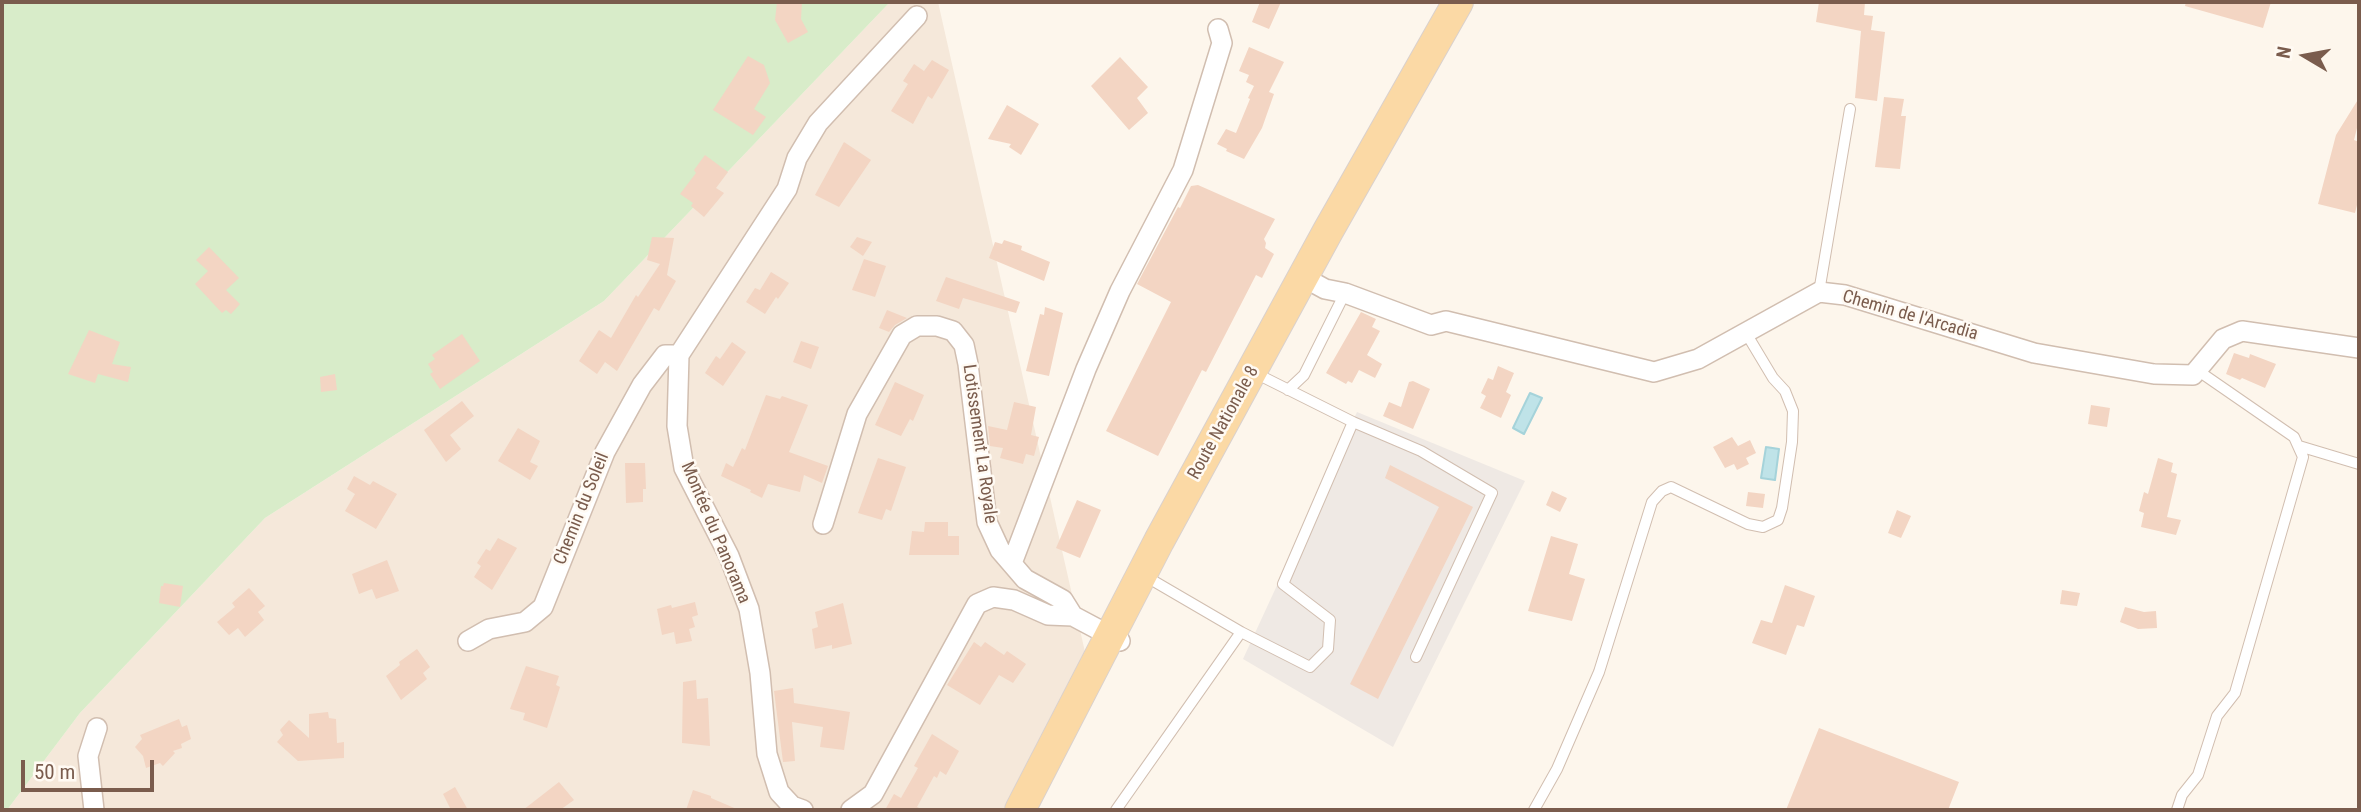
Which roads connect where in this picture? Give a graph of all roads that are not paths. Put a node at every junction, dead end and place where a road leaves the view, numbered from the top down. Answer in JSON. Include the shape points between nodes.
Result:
{"nodes":[{"id":1,"x":1458,"y":2,"type":"edge"},
{"id":2,"x":917,"y":16,"type":"dead end"},
{"id":3,"x":1218,"y":29,"type":"dead end"},
{"id":4,"x":1850,"y":109,"type":"dead end"},
{"id":5,"x":1322,"y":285,"type":"junction"},
{"id":6,"x":1819,"y":292,"type":"junction"},
{"id":7,"x":1746,"y":333,"type":"junction"},
{"id":8,"x":2359,"y":348,"type":"edge"},
{"id":9,"x":679,"y":355,"type":"junction"},
{"id":10,"x":2197,"y":370,"type":"junction"},
{"id":11,"x":1269,"y":381,"type":"junction"},
{"id":12,"x":1353,"y":422,"type":"junction"},
{"id":13,"x":2299,"y":446,"type":"junction"},
{"id":14,"x":2359,"y":464,"type":"edge"},
{"id":15,"x":822,"y":524,"type":"dead end"},
{"id":16,"x":1012,"y":563,"type":"junction"},
{"id":17,"x":1149,"y":578,"type":"junction"},
{"id":18,"x":1073,"y":616,"type":"junction"},
{"id":19,"x":1241,"y":632,"type":"junction"},
{"id":20,"x":1116,"y":639,"type":"junction"},
{"id":21,"x":468,"y":641,"type":"dead end"},
{"id":22,"x":1416,"y":657,"type":"dead end"},
{"id":23,"x":97,"y":728,"type":"dead end"},
{"id":24,"x":94,"y":810,"type":"edge"},
{"id":25,"x":803,"y":810,"type":"edge"},
{"id":26,"x":851,"y":810,"type":"edge"},
{"id":27,"x":1021,"y":810,"type":"edge"},
{"id":28,"x":1116,"y":810,"type":"edge"},
{"id":29,"x":1534,"y":810,"type":"edge"},
{"id":30,"x":2177,"y":810,"type":"edge"}],
"edges":[{"from":1,"to":5,"type":"main road","name":"Route Nationale 8"},
{"from":2,"to":9,"type":"street","via":[[818,122],[797,158],[788,189]]},
{"from":3,"to":16,"type":"street","name":"Lotissement La Royale","via":[[1222,43],[1183,170],[1120,291],[1086,369]]},
{"from":4,"to":6,"type":"lane"},
{"from":5,"to":7,"type":"street","name":"Chemin de l'Arcadia","via":[[1431,325],[1446,321],[1654,372],[1698,359]]},
{"from":5,"to":11,"type":"main road","name":"Route Nationale 8"},
{"from":6,"to":7,"type":"street","name":"Chemin de l'Arcadia"},
{"from":6,"to":10,"type":"street","name":"Chemin de l'Arcadia","via":[[1845,295],[2034,354],[2154,374],[2193,374]]},
{"from":7,"to":29,"type":"lane","via":[[1793,411],[1778,520],[1763,527],[1748,524],[1671,487],[1662,491],[1653,502],[1599,673]]},
{"from":8,"to":10,"type":"street","via":[[2242,331],[2223,339]]},
{"from":9,"to":21,"type":"street","name":"Chemin du Soleil","via":[[664,355],[605,452],[543,607],[525,622],[489,629]]},
{"from":9,"to":25,"type":"street","name":"Montée du Panorama","via":[[677,426],[684,468],[729,556],[749,610],[767,754],[779,792]]},
{"from":10,"to":13,"type":"lane","via":[[2294,437]]},
{"from":11,"to":12,"type":"lane"},
{"from":11,"to":17,"type":"main road","name":"Route Nationale 8"},
{"from":12,"to":19,"type":"lane","via":[[1283,584],[1330,620],[1328,649],[1310,667]]},
{"from":12,"to":22,"type":"lane","via":[[1421,451],[1492,493]]},
{"from":13,"to":14,"type":"lane"},
{"from":13,"to":30,"type":"lane","via":[[2303,457],[2235,693],[2217,716],[2198,775]]},
{"from":15,"to":16,"type":"street","name":"Lotissement La Royale","via":[[857,414],[902,335],[917,326],[936,326],[953,331],[964,345],[987,522]]},
{"from":16,"to":18,"type":"street","name":"Lotissement La Royale","via":[[1024,579],[1063,600]]},
{"from":17,"to":19,"type":"lane"},
{"from":17,"to":20,"type":"main road","name":"Route Nationale 8"},
{"from":18,"to":20,"type":"street"},
{"from":18,"to":26,"type":"street","via":[[1048,615],[993,597],[977,604],[873,794]]},
{"from":19,"to":28,"type":"lane"},
{"from":20,"to":27,"type":"main road","name":"Route Nationale 8"},
{"from":23,"to":24,"type":"street","via":[[88,757]]}]}
